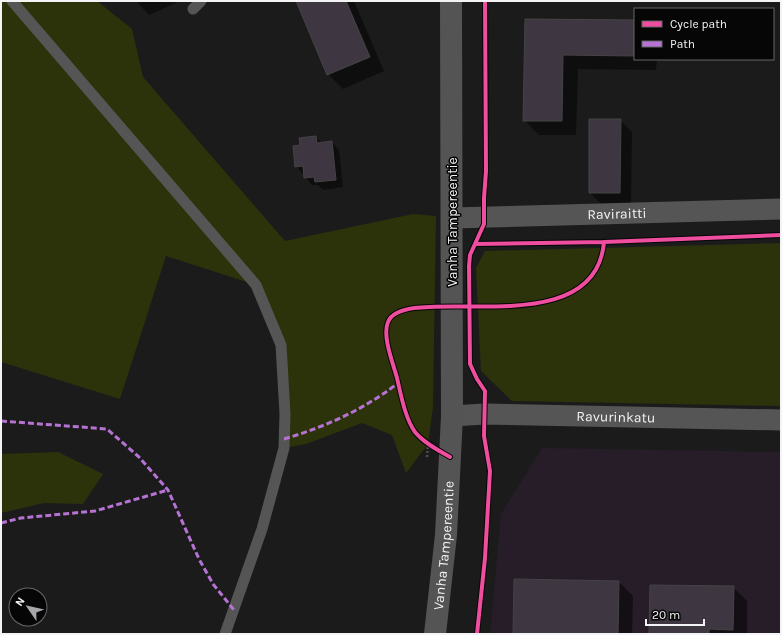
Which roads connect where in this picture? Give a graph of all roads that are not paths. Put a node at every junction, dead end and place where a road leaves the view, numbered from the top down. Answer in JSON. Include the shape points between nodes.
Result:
{"nodes":[{"id":1,"x":12,"y":1,"type":"edge"},
{"id":2,"x":201,"y":1,"type":"edge"},
{"id":3,"x":451,"y":1,"type":"edge"},
{"id":4,"x":193,"y":9,"type":"dead end"},
{"id":5,"x":781,"y":209,"type":"edge"},
{"id":6,"x":452,"y":218,"type":"junction"},
{"id":7,"x":452,"y":416,"type":"junction"},
{"id":8,"x":781,"y":420,"type":"edge"},
{"id":9,"x":225,"y":634,"type":"edge"},
{"id":10,"x":435,"y":634,"type":"edge"}],
"edges":[{"from":1,"to":9,"type":"lane","via":[[256,285],[281,345],[284,448],[262,529]]},
{"from":2,"to":4,"type":"lane"},
{"from":3,"to":6,"type":"main road","name":"Vanha Tampereentie"},
{"from":5,"to":6,"type":"street","name":"Raviraitti"},
{"from":6,"to":7,"type":"main road","name":"Vanha Tampereentie"},
{"from":7,"to":8,"type":"street","name":"Ravurinkatu","via":[[485,414]]},
{"from":7,"to":10,"type":"main road","name":"Vanha Tampereentie","via":[[446,535]]}]}
